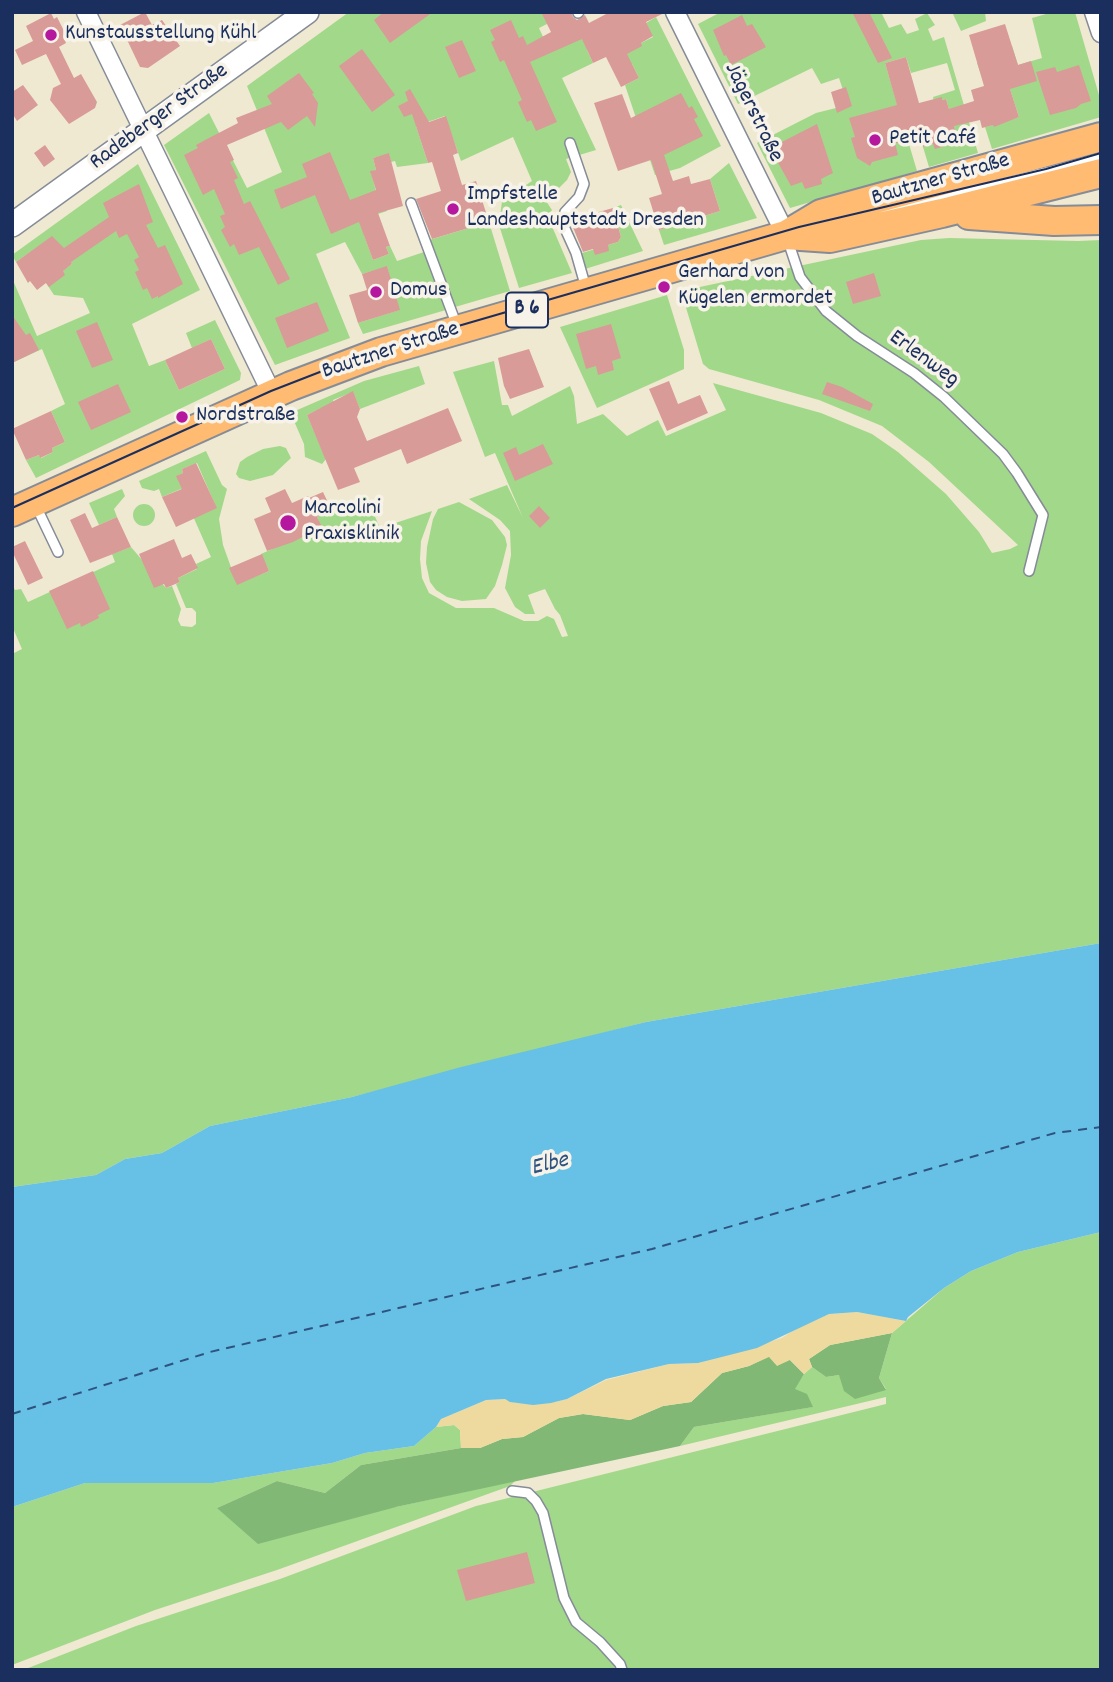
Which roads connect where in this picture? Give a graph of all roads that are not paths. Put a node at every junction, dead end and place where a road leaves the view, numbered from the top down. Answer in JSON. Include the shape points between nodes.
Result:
{"nodes":[{"id":1,"x":86,"y":12,"type":"edge"},
{"id":2,"x":307,"y":12,"type":"edge"},
{"id":3,"x":1094,"y":12,"type":"edge"},
{"id":4,"x":677,"y":13,"type":"edge"},
{"id":5,"x":1101,"y":33,"type":"edge"},
{"id":6,"x":143,"y":130,"type":"junction"},
{"id":7,"x":570,"y":143,"type":"dead end"},
{"id":8,"x":1088,"y":156,"type":"edge"},
{"id":9,"x":1101,"y":173,"type":"edge"},
{"id":10,"x":411,"y":203,"type":"dead end"},
{"id":11,"x":942,"y":213,"type":"junction"},
{"id":12,"x":862,"y":216,"type":"dead end"},
{"id":13,"x":1101,"y":218,"type":"edge"},
{"id":14,"x":12,"y":225,"type":"edge"},
{"id":15,"x":825,"y":225,"type":"dead end"},
{"id":16,"x":786,"y":235,"type":"junction"},
{"id":17,"x":587,"y":293,"type":"junction"},
{"id":18,"x":458,"y":330,"type":"junction"},
{"id":19,"x":272,"y":394,"type":"junction"},
{"id":20,"x":23,"y":507,"type":"edge"},
{"id":21,"x":58,"y":552,"type":"dead end"},
{"id":22,"x":1028,"y":571,"type":"dead end"},
{"id":23,"x":512,"y":1491,"type":"dead end"},
{"id":24,"x":622,"y":1670,"type":"edge"}],
"edges":[{"from":1,"to":6,"type":"street"},
{"from":2,"to":6,"type":"street","name":"Radeberger Straße"},
{"from":3,"to":5,"type":"street"},
{"from":4,"to":16,"type":"street","name":"Jägerstraße"},
{"from":6,"to":14,"type":"street","name":"Radeberger Straße"},
{"from":6,"to":19,"type":"street"},
{"from":7,"to":17,"type":"lane","via":[[584,184],[562,222]]},
{"from":8,"to":9,"type":"main road","name":"Bautzner Straße","number":"B 6"},
{"from":8,"to":11,"type":"main road","name":"Bautzner Straße","number":"B 6"},
{"from":8,"to":12,"type":"lane"},
{"from":8,"to":13,"type":"main road","via":[[1077,196]]},
{"from":8,"to":16,"type":"main road","name":"Bautzner Straße","number":"B 6","via":[[821,214]]},
{"from":10,"to":18,"type":"lane"},
{"from":11,"to":13,"type":"main road"},
{"from":11,"to":16,"type":"main road","name":"Bautzner Straße","number":"B 6","via":[[830,238]]},
{"from":15,"to":16,"type":"lane"},
{"from":16,"to":17,"type":"main road","name":"Bautzner Straße","number":"B 6"},
{"from":16,"to":22,"type":"lane","name":"Erlenweg","via":[[800,276],[826,311],[914,373],[1003,454],[1043,515]]},
{"from":17,"to":18,"type":"main road","name":"Bautzner Straße","number":"B 6"},
{"from":18,"to":19,"type":"main road","name":"Bautzner Straße","number":"B 6","via":[[381,352]]},
{"from":19,"to":20,"type":"main road","name":"Bautzner Straße","number":"B 6"},
{"from":20,"to":21,"type":"lane"},
{"from":23,"to":24,"type":"lane","via":[[528,1493],[536,1501],[564,1598],[576,1622]]}]}
